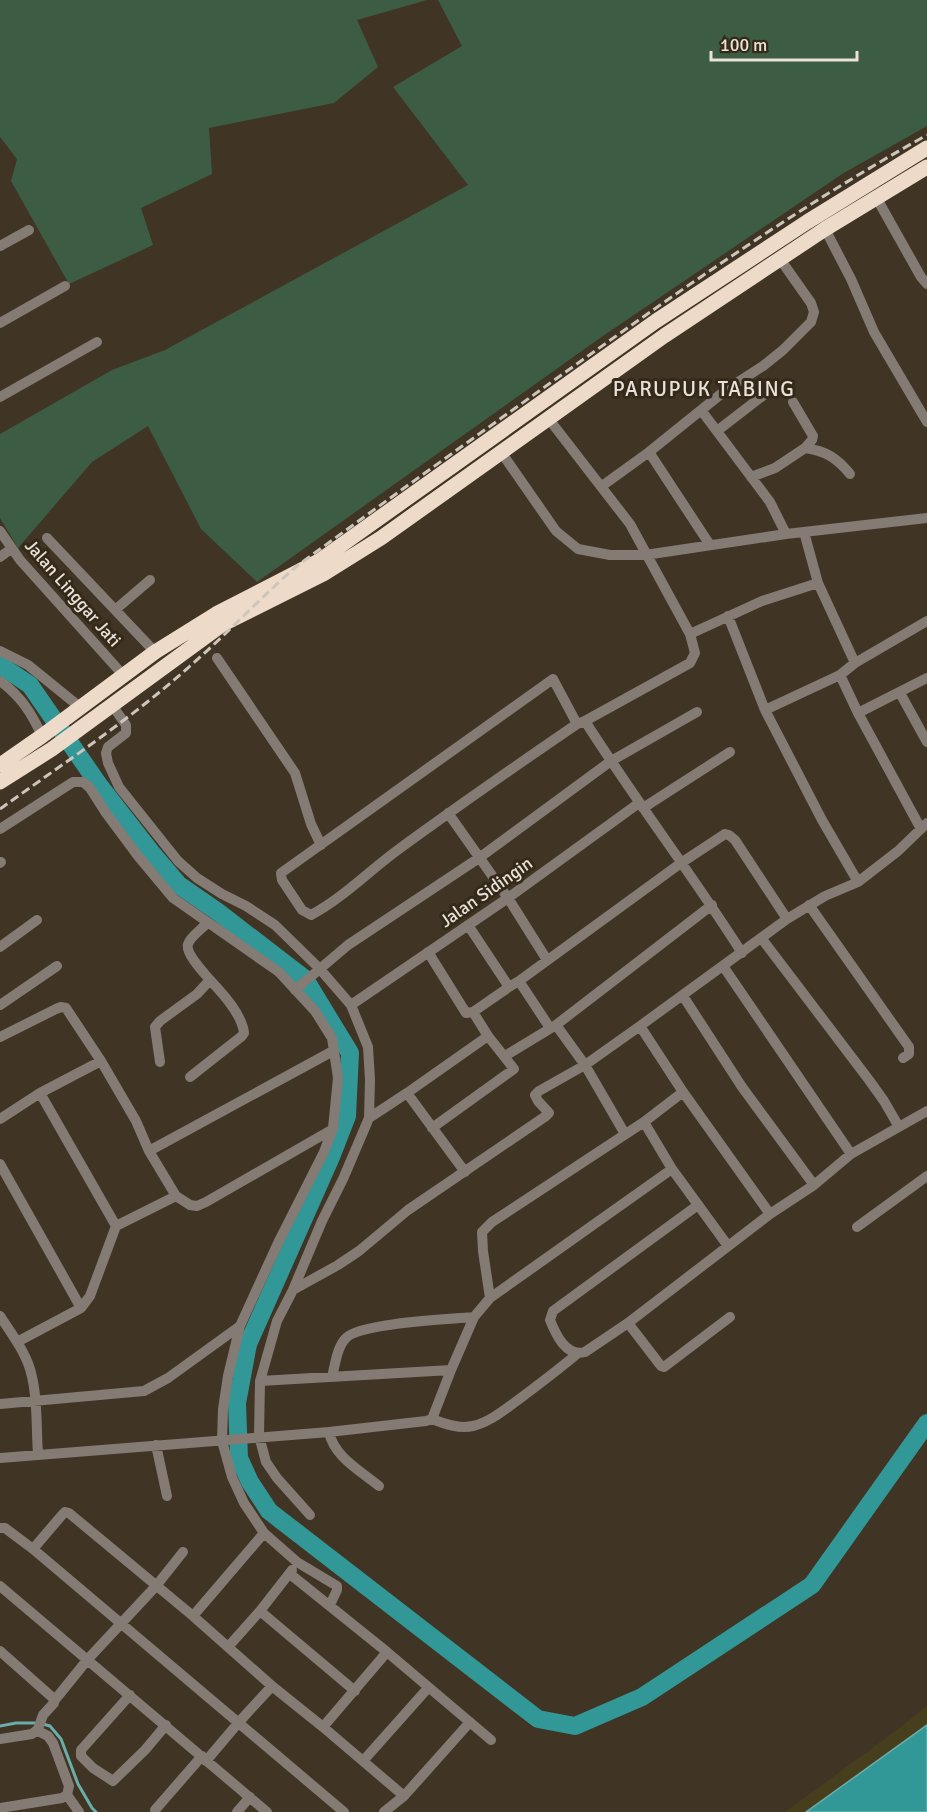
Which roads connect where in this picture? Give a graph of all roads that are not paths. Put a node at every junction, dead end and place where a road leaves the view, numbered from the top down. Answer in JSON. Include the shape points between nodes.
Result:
{"nodes":[{"id":1,"x":927,"y":148,"type":"edge"},
{"id":2,"x":927,"y":167,"type":"edge"},
{"id":3,"x":876,"y":197,"type":"junction"},
{"id":4,"x":825,"y":229,"type":"junction"},
{"id":5,"x":29,"y":230,"type":"dead end"},
{"id":6,"x":0,"y":246,"type":"edge"},
{"id":7,"x":780,"y":259,"type":"junction"},
{"id":8,"x":927,"y":284,"type":"edge"},
{"id":9,"x":65,"y":286,"type":"dead end"},
{"id":10,"x":656,"y":321,"type":"junction"},
{"id":11,"x":0,"y":323,"type":"edge"},
{"id":12,"x":664,"y":336,"type":"junction"},
{"id":13,"x":97,"y":342,"type":"dead end"},
{"id":14,"x":765,"y":394,"type":"dead end"},
{"id":15,"x":0,"y":397,"type":"edge"},
{"id":16,"x":793,"y":402,"type":"dead end"},
{"id":17,"x":700,"y":410,"type":"junction"},
{"id":18,"x":548,"y":418,"type":"junction"},
{"id":19,"x":927,"y":422,"type":"edge"},
{"id":20,"x":717,"y":431,"type":"junction"},
{"id":21,"x":805,"y":448,"type":"junction"},
{"id":22,"x":501,"y":452,"type":"junction"},
{"id":23,"x":648,"y":452,"type":"junction"},
{"id":24,"x":850,"y":474,"type":"dead end"},
{"id":25,"x":751,"y":477,"type":"junction"},
{"id":26,"x":602,"y":486,"type":"junction"},
{"id":27,"x":927,"y":518,"type":"edge"},
{"id":28,"x":0,"y":531,"type":"edge"},
{"id":29,"x":804,"y":532,"type":"junction"},
{"id":30,"x":786,"y":534,"type":"junction"},
{"id":31,"x":47,"y":538,"type":"dead end"},
{"id":32,"x":710,"y":545,"type":"junction"},
{"id":33,"x":11,"y":549,"type":"junction"},
{"id":34,"x":645,"y":555,"type":"junction"},
{"id":35,"x":0,"y":557,"type":"edge"},
{"id":36,"x":322,"y":567,"type":"junction"},
{"id":37,"x":150,"y":580,"type":"dead end"},
{"id":38,"x":818,"y":583,"type":"junction"},
{"id":39,"x":115,"y":610,"type":"junction"},
{"id":40,"x":729,"y":616,"type":"junction"},
{"id":41,"x":927,"y":621,"type":"edge"},
{"id":42,"x":690,"y":634,"type":"junction"},
{"id":43,"x":0,"y":651,"type":"edge"},
{"id":44,"x":155,"y":652,"type":"junction"},
{"id":45,"x":218,"y":658,"type":"dead end"},
{"id":46,"x":855,"y":663,"type":"junction"},
{"id":47,"x":840,"y":675,"type":"junction"},
{"id":48,"x":124,"y":676,"type":"junction"},
{"id":49,"x":927,"y":678,"type":"edge"},
{"id":50,"x":0,"y":681,"type":"edge"},
{"id":51,"x":900,"y":693,"type":"junction"},
{"id":52,"x":112,"y":705,"type":"junction"},
{"id":53,"x":765,"y":710,"type":"junction"},
{"id":54,"x":697,"y":712,"type":"dead end"},
{"id":55,"x":82,"y":713,"type":"junction"},
{"id":56,"x":858,"y":713,"type":"junction"},
{"id":57,"x":581,"y":723,"type":"junction"},
{"id":58,"x":46,"y":740,"type":"junction"},
{"id":59,"x":927,"y":742,"type":"edge"},
{"id":60,"x":730,"y":752,"type":"dead end"},
{"id":61,"x":611,"y":761,"type":"junction"},
{"id":62,"x":0,"y":765,"type":"edge"},
{"id":63,"x":0,"y":783,"type":"edge"},
{"id":64,"x":641,"y":805,"type":"junction"},
{"id":65,"x":448,"y":813,"type":"junction"},
{"id":66,"x":924,"y":826,"type":"edge"},
{"id":67,"x":0,"y":829,"type":"edge"},
{"id":68,"x":321,"y":845,"type":"junction"},
{"id":69,"x":479,"y":858,"type":"junction"},
{"id":70,"x":681,"y":863,"type":"junction"},
{"id":71,"x":858,"y":882,"type":"junction"},
{"id":72,"x":508,"y":898,"type":"junction"},
{"id":73,"x":711,"y":905,"type":"junction"},
{"id":74,"x":809,"y":905,"type":"junction"},
{"id":75,"x":787,"y":920,"type":"junction"},
{"id":76,"x":37,"y":921,"type":"dead end"},
{"id":77,"x":207,"y":923,"type":"junction"},
{"id":78,"x":468,"y":925,"type":"junction"},
{"id":79,"x":762,"y":939,"type":"junction"},
{"id":80,"x":0,"y":947,"type":"edge"},
{"id":81,"x":428,"y":952,"type":"junction"},
{"id":82,"x":742,"y":953,"type":"junction"},
{"id":83,"x":547,"y":960,"type":"junction"},
{"id":84,"x":57,"y":966,"type":"dead end"},
{"id":85,"x":723,"y":966,"type":"junction"},
{"id":86,"x":318,"y":970,"type":"junction"},
{"id":87,"x":210,"y":980,"type":"junction"},
{"id":88,"x":519,"y":981,"type":"junction"},
{"id":89,"x":509,"y":987,"type":"junction"},
{"id":90,"x":297,"y":989,"type":"junction"},
{"id":91,"x":682,"y":996,"type":"junction"},
{"id":92,"x":0,"y":1005,"type":"edge"},
{"id":93,"x":351,"y":1005,"type":"junction"},
{"id":94,"x":473,"y":1012,"type":"junction"},
{"id":95,"x":553,"y":1026,"type":"junction"},
{"id":96,"x":640,"y":1026,"type":"junction"},
{"id":97,"x":0,"y":1036,"type":"edge"},
{"id":98,"x":488,"y":1036,"type":"junction"},
{"id":99,"x":333,"y":1051,"type":"junction"},
{"id":100,"x":504,"y":1056,"type":"junction"},
{"id":101,"x":903,"y":1058,"type":"dead end"},
{"id":102,"x":101,"y":1060,"type":"junction"},
{"id":103,"x":160,"y":1062,"type":"dead end"},
{"id":104,"x":585,"y":1065,"type":"junction"},
{"id":105,"x":190,"y":1077,"type":"dead end"},
{"id":106,"x":683,"y":1092,"type":"junction"},
{"id":107,"x":40,"y":1093,"type":"junction"},
{"id":108,"x":407,"y":1093,"type":"junction"},
{"id":109,"x":927,"y":1111,"type":"edge"},
{"id":110,"x":369,"y":1118,"type":"junction"},
{"id":111,"x":0,"y":1119,"type":"edge"},
{"id":112,"x":644,"y":1122,"type":"junction"},
{"id":113,"x":899,"y":1127,"type":"junction"},
{"id":114,"x":432,"y":1128,"type":"junction"},
{"id":115,"x":333,"y":1129,"type":"junction"},
{"id":116,"x":625,"y":1134,"type":"junction"},
{"id":117,"x":149,"y":1151,"type":"junction"},
{"id":118,"x":851,"y":1154,"type":"junction"},
{"id":119,"x":0,"y":1164,"type":"edge"},
{"id":120,"x":672,"y":1169,"type":"junction"},
{"id":121,"x":465,"y":1172,"type":"junction"},
{"id":122,"x":927,"y":1176,"type":"edge"},
{"id":123,"x":814,"y":1185,"type":"junction"},
{"id":124,"x":176,"y":1196,"type":"junction"},
{"id":125,"x":698,"y":1205,"type":"junction"},
{"id":126,"x":770,"y":1214,"type":"junction"},
{"id":127,"x":116,"y":1226,"type":"junction"},
{"id":128,"x":857,"y":1227,"type":"dead end"},
{"id":129,"x":728,"y":1246,"type":"junction"},
{"id":130,"x":293,"y":1290,"type":"junction"},
{"id":131,"x":490,"y":1298,"type":"junction"},
{"id":132,"x":81,"y":1308,"type":"junction"},
{"id":133,"x":0,"y":1316,"type":"edge"},
{"id":134,"x":474,"y":1317,"type":"junction"},
{"id":135,"x":730,"y":1317,"type":"dead end"},
{"id":136,"x":628,"y":1323,"type":"junction"},
{"id":137,"x":240,"y":1326,"type":"junction"},
{"id":138,"x":17,"y":1342,"type":"junction"},
{"id":139,"x":577,"y":1354,"type":"junction"},
{"id":140,"x":451,"y":1370,"type":"junction"},
{"id":141,"x":332,"y":1377,"type":"junction"},
{"id":142,"x":260,"y":1381,"type":"junction"},
{"id":143,"x":34,"y":1401,"type":"junction"},
{"id":144,"x":0,"y":1404,"type":"edge"},
{"id":145,"x":432,"y":1419,"type":"junction"},
{"id":146,"x":329,"y":1432,"type":"junction"},
{"id":147,"x":256,"y":1437,"type":"junction"},
{"id":148,"x":225,"y":1440,"type":"junction"},
{"id":149,"x":156,"y":1445,"type":"junction"},
{"id":150,"x":39,"y":1454,"type":"junction"},
{"id":151,"x":0,"y":1458,"type":"edge"},
{"id":152,"x":379,"y":1486,"type":"dead end"},
{"id":153,"x":167,"y":1496,"type":"dead end"},
{"id":154,"x":310,"y":1515,"type":"dead end"},
{"id":155,"x":0,"y":1528,"type":"edge"},
{"id":156,"x":264,"y":1533,"type":"junction"},
{"id":157,"x":33,"y":1549,"type":"junction"},
{"id":158,"x":183,"y":1552,"type":"dead end"},
{"id":159,"x":297,"y":1562,"type":"junction"},
{"id":160,"x":290,"y":1574,"type":"junction"},
{"id":161,"x":0,"y":1586,"type":"edge"},
{"id":162,"x":156,"y":1586,"type":"junction"},
{"id":163,"x":330,"y":1605,"type":"junction"},
{"id":164,"x":260,"y":1611,"type":"junction"},
{"id":165,"x":193,"y":1616,"type":"junction"},
{"id":166,"x":122,"y":1623,"type":"junction"},
{"id":167,"x":228,"y":1647,"type":"junction"},
{"id":168,"x":0,"y":1651,"type":"edge"},
{"id":169,"x":387,"y":1652,"type":"junction"},
{"id":170,"x":88,"y":1659,"type":"junction"},
{"id":171,"x":272,"y":1686,"type":"junction"},
{"id":172,"x":428,"y":1688,"type":"junction"},
{"id":173,"x":355,"y":1691,"type":"junction"},
{"id":174,"x":130,"y":1695,"type":"junction"},
{"id":175,"x":54,"y":1701,"type":"junction"},
{"id":176,"x":239,"y":1722,"type":"junction"},
{"id":177,"x":470,"y":1722,"type":"junction"},
{"id":178,"x":166,"y":1725,"type":"junction"},
{"id":179,"x":323,"y":1727,"type":"junction"},
{"id":180,"x":38,"y":1728,"type":"junction"},
{"id":181,"x":0,"y":1739,"type":"edge"},
{"id":182,"x":491,"y":1740,"type":"dead end"},
{"id":183,"x":204,"y":1759,"type":"junction"},
{"id":184,"x":363,"y":1761,"type":"junction"},
{"id":185,"x":67,"y":1795,"type":"junction"},
{"id":186,"x":250,"y":1797,"type":"junction"},
{"id":187,"x":404,"y":1797,"type":"junction"},
{"id":188,"x":0,"y":1808,"type":"edge"},
{"id":189,"x":155,"y":1810,"type":"dead end"},
{"id":190,"x":79,"y":1812,"type":"edge"},
{"id":191,"x":237,"y":1812,"type":"edge"},
{"id":192,"x":267,"y":1812,"type":"edge"},
{"id":193,"x":344,"y":1812,"type":"edge"},
{"id":194,"x":384,"y":1812,"type":"edge"}],
"edges":[{"from":1,"to":10,"type":"highway"},
{"from":2,"to":3,"type":"highway"},
{"from":3,"to":4,"type":"highway"},
{"from":3,"to":8,"type":"street"},
{"from":4,"to":7,"type":"highway"},
{"from":4,"to":19,"type":"street","via":[[873,332]]},
{"from":5,"to":6,"type":"street"},
{"from":7,"to":12,"type":"highway"},
{"from":7,"to":17,"type":"street","via":[[811,303],[813,319],[763,366]]},
{"from":9,"to":11,"type":"street"},
{"from":10,"to":12,"type":"highway"},
{"from":10,"to":36,"type":"highway"},
{"from":12,"to":18,"type":"highway"},
{"from":13,"to":15,"type":"street"},
{"from":14,"to":20,"type":"street"},
{"from":16,"to":21,"type":"street","via":[[813,436]]},
{"from":17,"to":20,"type":"street"},
{"from":17,"to":23,"type":"street"},
{"from":18,"to":22,"type":"highway"},
{"from":18,"to":26,"type":"street"},
{"from":20,"to":25,"type":"street"},
{"from":21,"to":24,"type":"street","via":[[820,450]]},
{"from":21,"to":25,"type":"street","via":[[775,468]]},
{"from":22,"to":34,"type":"street","via":[[556,531],[578,549],[610,555]]},
{"from":22,"to":36,"type":"highway","via":[[381,538]]},
{"from":23,"to":26,"type":"street"},
{"from":23,"to":32,"type":"street"},
{"from":25,"to":30,"type":"street","via":[[770,502]]},
{"from":26,"to":34,"type":"street","via":[[630,524]]},
{"from":27,"to":29,"type":"street"},
{"from":28,"to":33,"type":"street","name":"Jalan Linggar Jati"},
{"from":29,"to":30,"type":"street"},
{"from":29,"to":38,"type":"street"},
{"from":30,"to":32,"type":"street"},
{"from":31,"to":39,"type":"street"},
{"from":32,"to":34,"type":"street"},
{"from":33,"to":35,"type":"street"},
{"from":33,"to":48,"type":"street","name":"Jalan Linggar Jati"},
{"from":34,"to":42,"type":"street"},
{"from":36,"to":44,"type":"highway","via":[[216,614]]},
{"from":36,"to":52,"type":"highway","via":[[223,624]]},
{"from":37,"to":39,"type":"street"},
{"from":38,"to":40,"type":"street"},
{"from":38,"to":46,"type":"street"},
{"from":39,"to":44,"type":"street"},
{"from":40,"to":42,"type":"street"},
{"from":40,"to":53,"type":"street"},
{"from":41,"to":46,"type":"street"},
{"from":42,"to":57,"type":"street","via":[[695,653],[690,663]]},
{"from":43,"to":55,"type":"street","via":[[28,665]]},
{"from":44,"to":48,"type":"highway"},
{"from":45,"to":68,"type":"street","via":[[295,773]]},
{"from":46,"to":47,"type":"street"},
{"from":47,"to":53,"type":"street"},
{"from":47,"to":56,"type":"street"},
{"from":48,"to":55,"type":"highway"},
{"from":49,"to":51,"type":"street"},
{"from":50,"to":58,"type":"street","via":[[20,697]]},
{"from":51,"to":56,"type":"street"},
{"from":51,"to":59,"type":"street"},
{"from":52,"to":55,"type":"highway"},
{"from":52,"to":86,"type":"street","via":[[127,729],[106,753],[119,787],[178,861],[197,878],[275,925]]},
{"from":53,"to":71,"type":"street"},
{"from":54,"to":61,"type":"street"},
{"from":55,"to":58,"type":"highway"},
{"from":56,"to":66,"type":"street"},
{"from":57,"to":61,"type":"street"},
{"from":57,"to":65,"type":"street"},
{"from":57,"to":68,"type":"street","via":[[553,679]]},
{"from":58,"to":62,"type":"highway"},
{"from":58,"to":63,"type":"highway"},
{"from":60,"to":64,"type":"street","name":"Jalan Sidingin"},
{"from":61,"to":64,"type":"street"},
{"from":61,"to":69,"type":"street"},
{"from":64,"to":70,"type":"street"},
{"from":64,"to":72,"type":"street","name":"Jalan Sidingin"},
{"from":65,"to":68,"type":"street","via":[[311,915],[302,910],[281,873]]},
{"from":65,"to":69,"type":"street"},
{"from":66,"to":71,"type":"street"},
{"from":67,"to":77,"type":"street","via":[[73,782],[83,782],[173,898]]},
{"from":69,"to":72,"type":"street"},
{"from":69,"to":86,"type":"street","via":[[348,945]]},
{"from":70,"to":73,"type":"street"},
{"from":70,"to":75,"type":"street","via":[[720,836],[729,835]]},
{"from":70,"to":83,"type":"street"},
{"from":71,"to":74,"type":"street"},
{"from":72,"to":78,"type":"street","name":"Jalan Sidingin"},
{"from":72,"to":83,"type":"street"},
{"from":73,"to":82,"type":"street"},
{"from":73,"to":95,"type":"street"},
{"from":74,"to":75,"type":"street"},
{"from":74,"to":101,"type":"street","via":[[909,1047],[910,1053]]},
{"from":75,"to":79,"type":"street"},
{"from":76,"to":80,"type":"street"},
{"from":77,"to":87,"type":"street","via":[[187,949]]},
{"from":77,"to":90,"type":"street","via":[[279,972]]},
{"from":78,"to":81,"type":"street","name":"Jalan Sidingin"},
{"from":78,"to":89,"type":"street"},
{"from":79,"to":82,"type":"street"},
{"from":79,"to":113,"type":"street","via":[[869,1080]]},
{"from":81,"to":93,"type":"street","name":"Jalan Sidingin"},
{"from":81,"to":94,"type":"street","via":[[463,1009]]},
{"from":82,"to":85,"type":"street"},
{"from":83,"to":88,"type":"street"},
{"from":84,"to":92,"type":"street"},
{"from":85,"to":91,"type":"street"},
{"from":85,"to":118,"type":"street"},
{"from":86,"to":90,"type":"street"},
{"from":86,"to":93,"type":"street"},
{"from":87,"to":103,"type":"street","via":[[156,1027]]},
{"from":87,"to":105,"type":"street","via":[[225,996],[244,1033]]},
{"from":88,"to":89,"type":"street"},
{"from":88,"to":95,"type":"street"},
{"from":89,"to":94,"type":"street"},
{"from":90,"to":99,"type":"street","via":[[332,1038]]},
{"from":91,"to":96,"type":"street"},
{"from":91,"to":123,"type":"street"},
{"from":93,"to":110,"type":"street","via":[[368,1047]]},
{"from":94,"to":98,"type":"street"},
{"from":95,"to":100,"type":"street"},
{"from":95,"to":104,"type":"street"},
{"from":96,"to":104,"type":"street"},
{"from":96,"to":106,"type":"street"},
{"from":97,"to":102,"type":"street","via":[[66,1008]]},
{"from":98,"to":100,"type":"street"},
{"from":98,"to":108,"type":"street"},
{"from":99,"to":115,"type":"street","via":[[338,1078]]},
{"from":99,"to":117,"type":"street"},
{"from":100,"to":114,"type":"street","via":[[514,1069]]},
{"from":102,"to":107,"type":"street"},
{"from":102,"to":117,"type":"street"},
{"from":104,"to":116,"type":"street"},
{"from":104,"to":121,"type":"street","via":[[535,1095],[549,1113],[546,1116]]},
{"from":106,"to":112,"type":"street"},
{"from":106,"to":126,"type":"street"},
{"from":107,"to":111,"type":"street"},
{"from":107,"to":127,"type":"street"},
{"from":108,"to":110,"type":"street"},
{"from":108,"to":114,"type":"street"},
{"from":109,"to":113,"type":"street"},
{"from":110,"to":130,"type":"street"},
{"from":112,"to":116,"type":"street"},
{"from":112,"to":120,"type":"street"},
{"from":113,"to":118,"type":"street"},
{"from":114,"to":121,"type":"street"},
{"from":115,"to":124,"type":"street","via":[[197,1206]]},
{"from":115,"to":137,"type":"street"},
{"from":116,"to":131,"type":"street","via":[[482,1232]]},
{"from":117,"to":124,"type":"street"},
{"from":118,"to":123,"type":"street"},
{"from":119,"to":132,"type":"street"},
{"from":120,"to":125,"type":"street"},
{"from":120,"to":131,"type":"street"},
{"from":121,"to":130,"type":"street","via":[[408,1210],[352,1256]]},
{"from":122,"to":128,"type":"street"},
{"from":123,"to":126,"type":"street"},
{"from":124,"to":127,"type":"street"},
{"from":125,"to":129,"type":"street"},
{"from":125,"to":139,"type":"street","via":[[553,1311],[550,1320],[555,1332],[570,1352]]},
{"from":126,"to":129,"type":"street"},
{"from":127,"to":132,"type":"street","via":[[90,1296]]},
{"from":129,"to":136,"type":"street"},
{"from":130,"to":142,"type":"street","via":[[278,1321]]},
{"from":131,"to":134,"type":"street"},
{"from":132,"to":138,"type":"street"},
{"from":133,"to":138,"type":"street"},
{"from":134,"to":140,"type":"street"},
{"from":134,"to":141,"type":"street","via":[[356,1332],[344,1339]]},
{"from":135,"to":136,"type":"street","via":[[664,1367]]},
{"from":136,"to":139,"type":"street"},
{"from":137,"to":143,"type":"street","via":[[144,1391]]},
{"from":137,"to":148,"type":"street","via":[[223,1409]]},
{"from":138,"to":143,"type":"street","via":[[30,1369]]},
{"from":139,"to":145,"type":"street","via":[[494,1417],[474,1426],[459,1427]]},
{"from":140,"to":141,"type":"street"},
{"from":140,"to":145,"type":"street"},
{"from":141,"to":142,"type":"street"},
{"from":142,"to":147,"type":"street"},
{"from":143,"to":144,"type":"street"},
{"from":143,"to":150,"type":"street"},
{"from":145,"to":146,"type":"street"},
{"from":146,"to":147,"type":"street"},
{"from":146,"to":152,"type":"street","via":[[335,1449]]},
{"from":147,"to":148,"type":"street"},
{"from":147,"to":154,"type":"street","via":[[277,1478]]},
{"from":148,"to":149,"type":"street"},
{"from":148,"to":156,"type":"street","via":[[232,1477]]},
{"from":149,"to":150,"type":"street"},
{"from":149,"to":153,"type":"street"},
{"from":150,"to":151,"type":"street"},
{"from":155,"to":157,"type":"street"},
{"from":156,"to":159,"type":"street"},
{"from":156,"to":165,"type":"street"},
{"from":157,"to":162,"type":"street","via":[[65,1512],[69,1513]]},
{"from":157,"to":166,"type":"street"},
{"from":158,"to":162,"type":"street"},
{"from":159,"to":160,"type":"street"},
{"from":159,"to":163,"type":"street","via":[[337,1586]]},
{"from":160,"to":163,"type":"street"},
{"from":160,"to":164,"type":"street"},
{"from":161,"to":170,"type":"street"},
{"from":162,"to":165,"type":"street"},
{"from":162,"to":166,"type":"street"},
{"from":163,"to":169,"type":"street"},
{"from":164,"to":167,"type":"street"},
{"from":164,"to":173,"type":"street"},
{"from":165,"to":167,"type":"street"},
{"from":166,"to":170,"type":"street"},
{"from":166,"to":176,"type":"street"},
{"from":167,"to":171,"type":"street"},
{"from":168,"to":175,"type":"street"},
{"from":169,"to":172,"type":"street"},
{"from":169,"to":173,"type":"street"},
{"from":170,"to":174,"type":"street"},
{"from":170,"to":175,"type":"street"},
{"from":171,"to":176,"type":"street"},
{"from":171,"to":179,"type":"street"},
{"from":172,"to":177,"type":"street"},
{"from":172,"to":184,"type":"street"},
{"from":173,"to":179,"type":"street"},
{"from":174,"to":178,"type":"street"},
{"from":174,"to":178,"type":"street","via":[[81,1750],[81,1756],[93,1768],[113,1781]]},
{"from":175,"to":180,"type":"street"},
{"from":176,"to":183,"type":"street"},
{"from":176,"to":193,"type":"street"},
{"from":177,"to":182,"type":"street"},
{"from":177,"to":187,"type":"street"},
{"from":178,"to":183,"type":"street"},
{"from":179,"to":184,"type":"street"},
{"from":180,"to":181,"type":"street","via":[[32,1734]]},
{"from":180,"to":185,"type":"street","via":[[53,1743],[69,1786]]},
{"from":183,"to":186,"type":"street"},
{"from":183,"to":189,"type":"street"},
{"from":184,"to":187,"type":"street"},
{"from":185,"to":188,"type":"street"},
{"from":185,"to":190,"type":"street"},
{"from":186,"to":191,"type":"street"},
{"from":186,"to":192,"type":"street"},
{"from":187,"to":194,"type":"street"}]}
